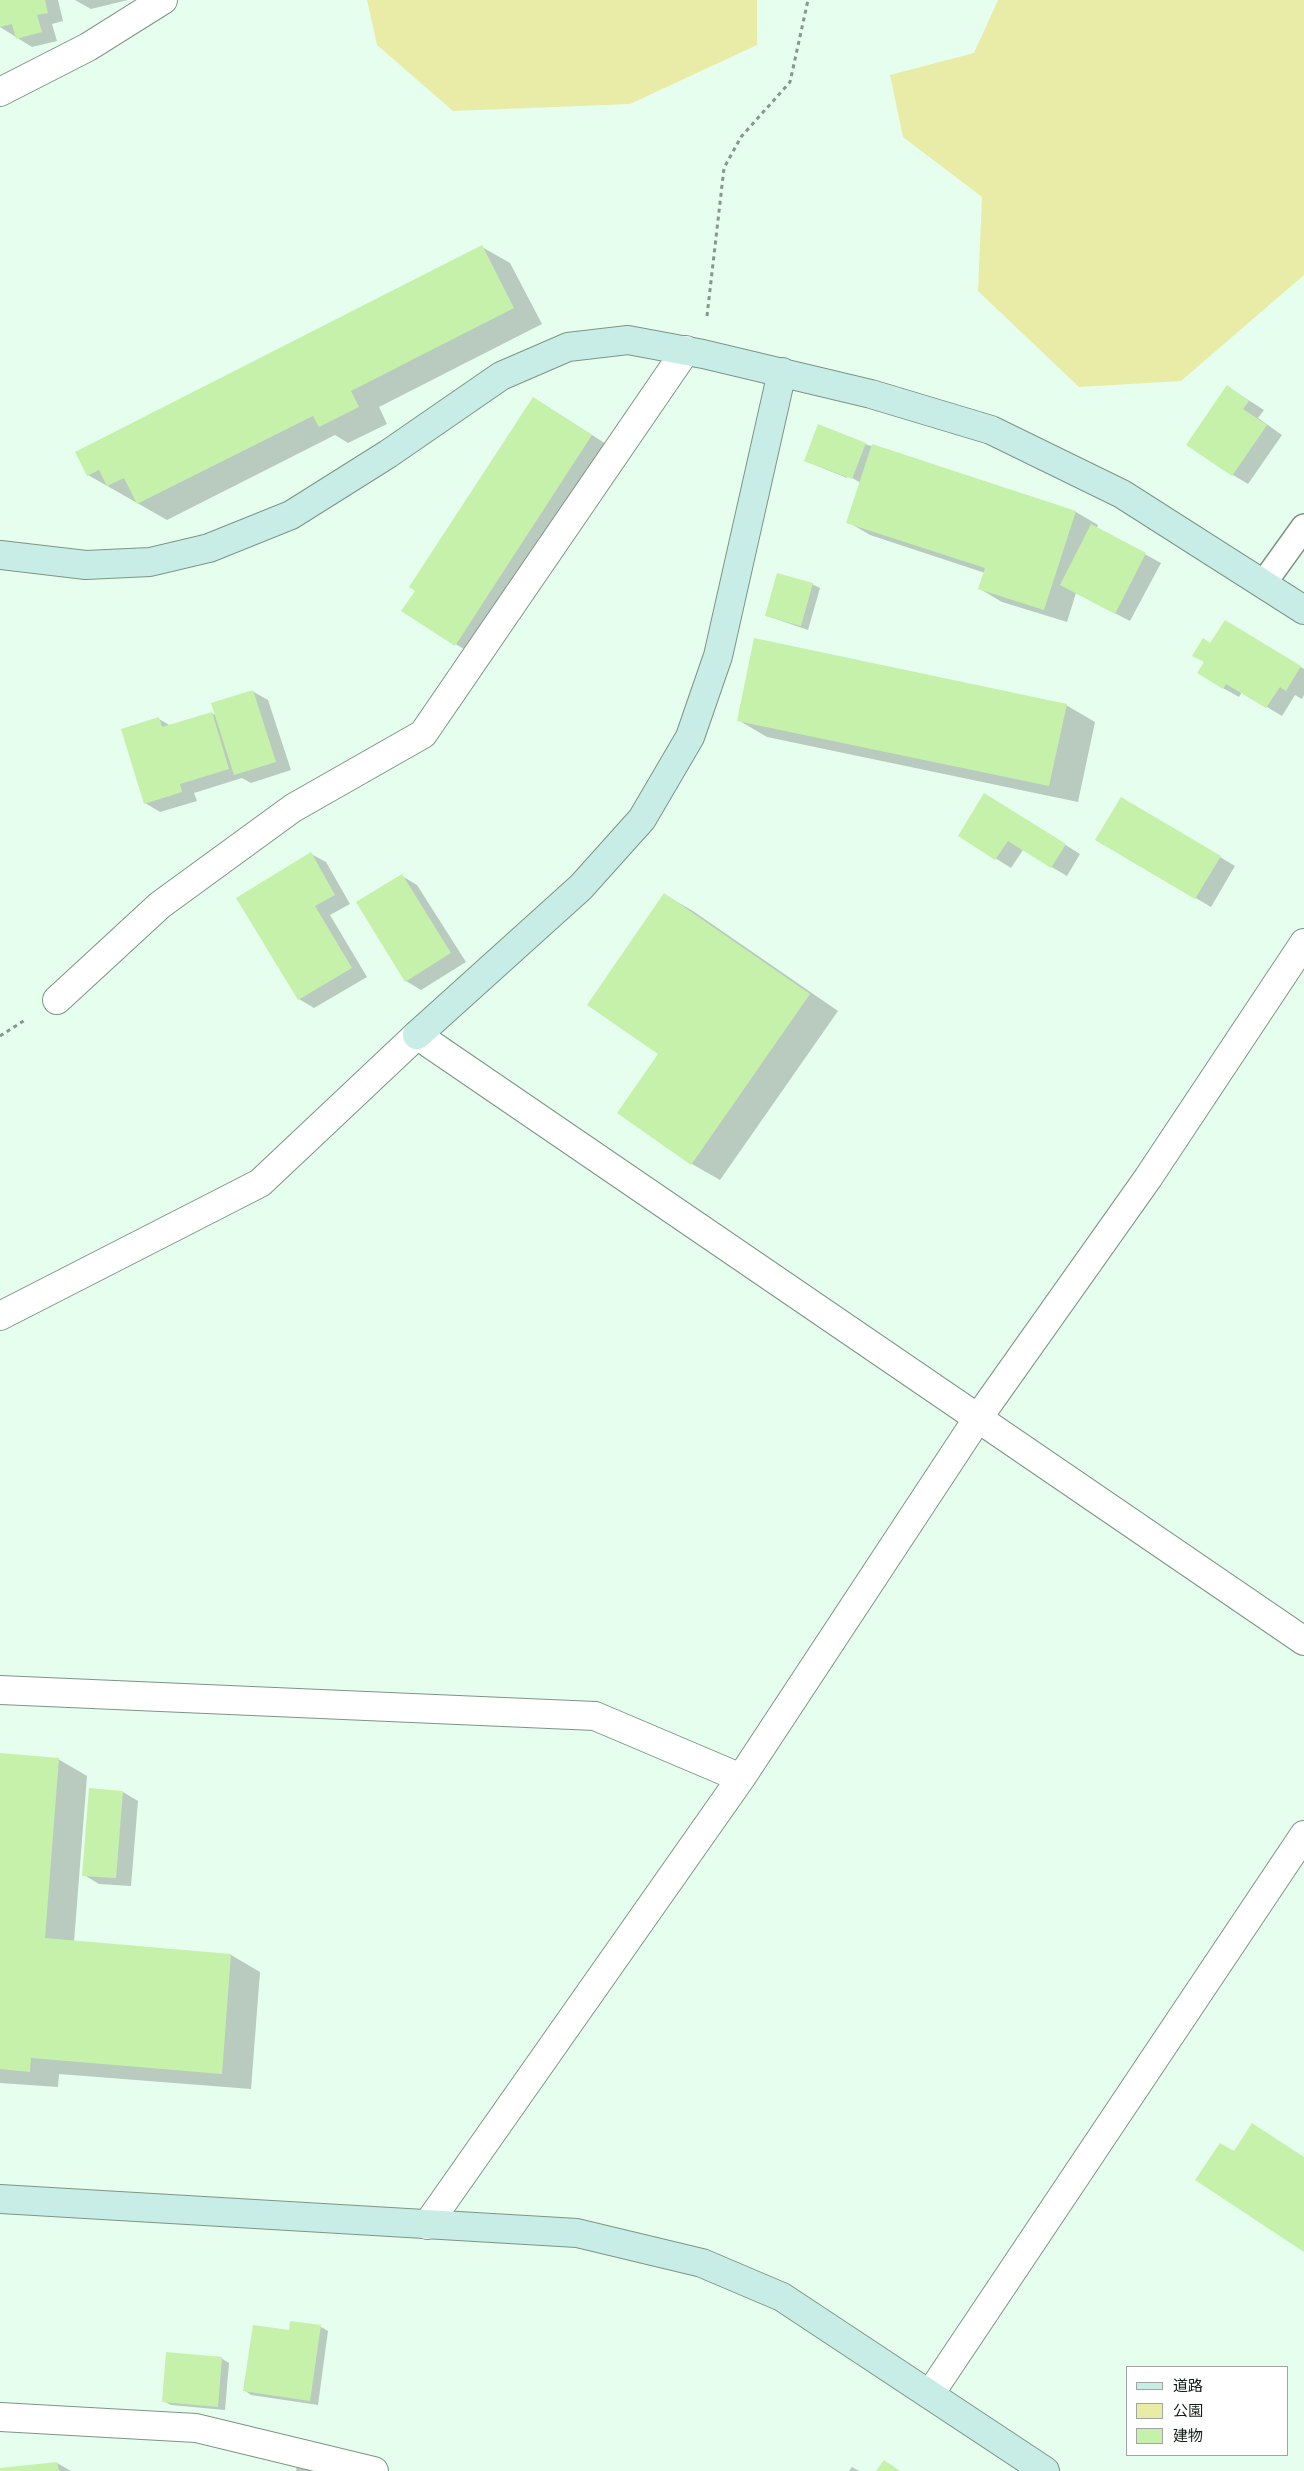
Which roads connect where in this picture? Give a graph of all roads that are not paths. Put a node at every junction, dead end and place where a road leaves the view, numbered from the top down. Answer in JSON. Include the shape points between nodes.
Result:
{"nodes":[{"id":1,"x":163,"y":0,"type":"edge"},
{"id":2,"x":0,"y":92,"type":"edge"},
{"id":3,"x":694,"y":352,"type":"junction"},
{"id":4,"x":782,"y":372,"type":"junction"},
{"id":5,"x":1304,"y":527,"type":"edge"},
{"id":6,"x":0,"y":555,"type":"edge"},
{"id":7,"x":1263,"y":584,"type":"junction"},
{"id":8,"x":1304,"y":610,"type":"edge"},
{"id":9,"x":1304,"y":943,"type":"edge"},
{"id":10,"x":57,"y":1000,"type":"dead end"},
{"id":11,"x":416,"y":1035,"type":"junction"},
{"id":12,"x":0,"y":1316,"type":"edge"},
{"id":13,"x":978,"y":1418,"type":"junction"},
{"id":14,"x":1304,"y":1641,"type":"edge"},
{"id":15,"x":0,"y":1690,"type":"edge"},
{"id":16,"x":741,"y":1778,"type":"junction"},
{"id":17,"x":1304,"y":1835,"type":"edge"},
{"id":18,"x":0,"y":2199,"type":"edge"},
{"id":19,"x":428,"y":2225,"type":"junction"},
{"id":20,"x":930,"y":2394,"type":"junction"},
{"id":21,"x":0,"y":2417,"type":"edge"},
{"id":22,"x":374,"y":2471,"type":"edge"},
{"id":23,"x":1045,"y":2471,"type":"edge"}],
"edges":[{"from":1,"to":2,"type":"street","via":[[88,47]]},
{"from":3,"to":4,"type":"street"},
{"from":3,"to":6,"type":"street","via":[[628,340],[568,347],[501,376],[388,454],[290,515],[209,548],[150,562],[86,565]]},
{"from":3,"to":10,"type":"street","via":[[423,734],[293,808],[160,905]]},
{"from":4,"to":7,"type":"street","via":[[872,394],[991,430],[1122,494]]},
{"from":4,"to":11,"type":"street","via":[[718,656],[690,737],[642,819],[581,887]]},
{"from":5,"to":7,"type":"lane"},
{"from":7,"to":8,"type":"street"},
{"from":9,"to":13,"type":"street","via":[[1148,1178]]},
{"from":11,"to":12,"type":"street","via":[[260,1182]]},
{"from":11,"to":13,"type":"street"},
{"from":13,"to":14,"type":"street"},
{"from":13,"to":16,"type":"street"},
{"from":15,"to":16,"type":"street","via":[[595,1716]]},
{"from":16,"to":19,"type":"street"},
{"from":17,"to":20,"type":"street"},
{"from":18,"to":19,"type":"street"},
{"from":19,"to":20,"type":"street","via":[[577,2233],[702,2263],[782,2297]]},
{"from":20,"to":23,"type":"street"},
{"from":21,"to":22,"type":"street","via":[[196,2428]]}]}
